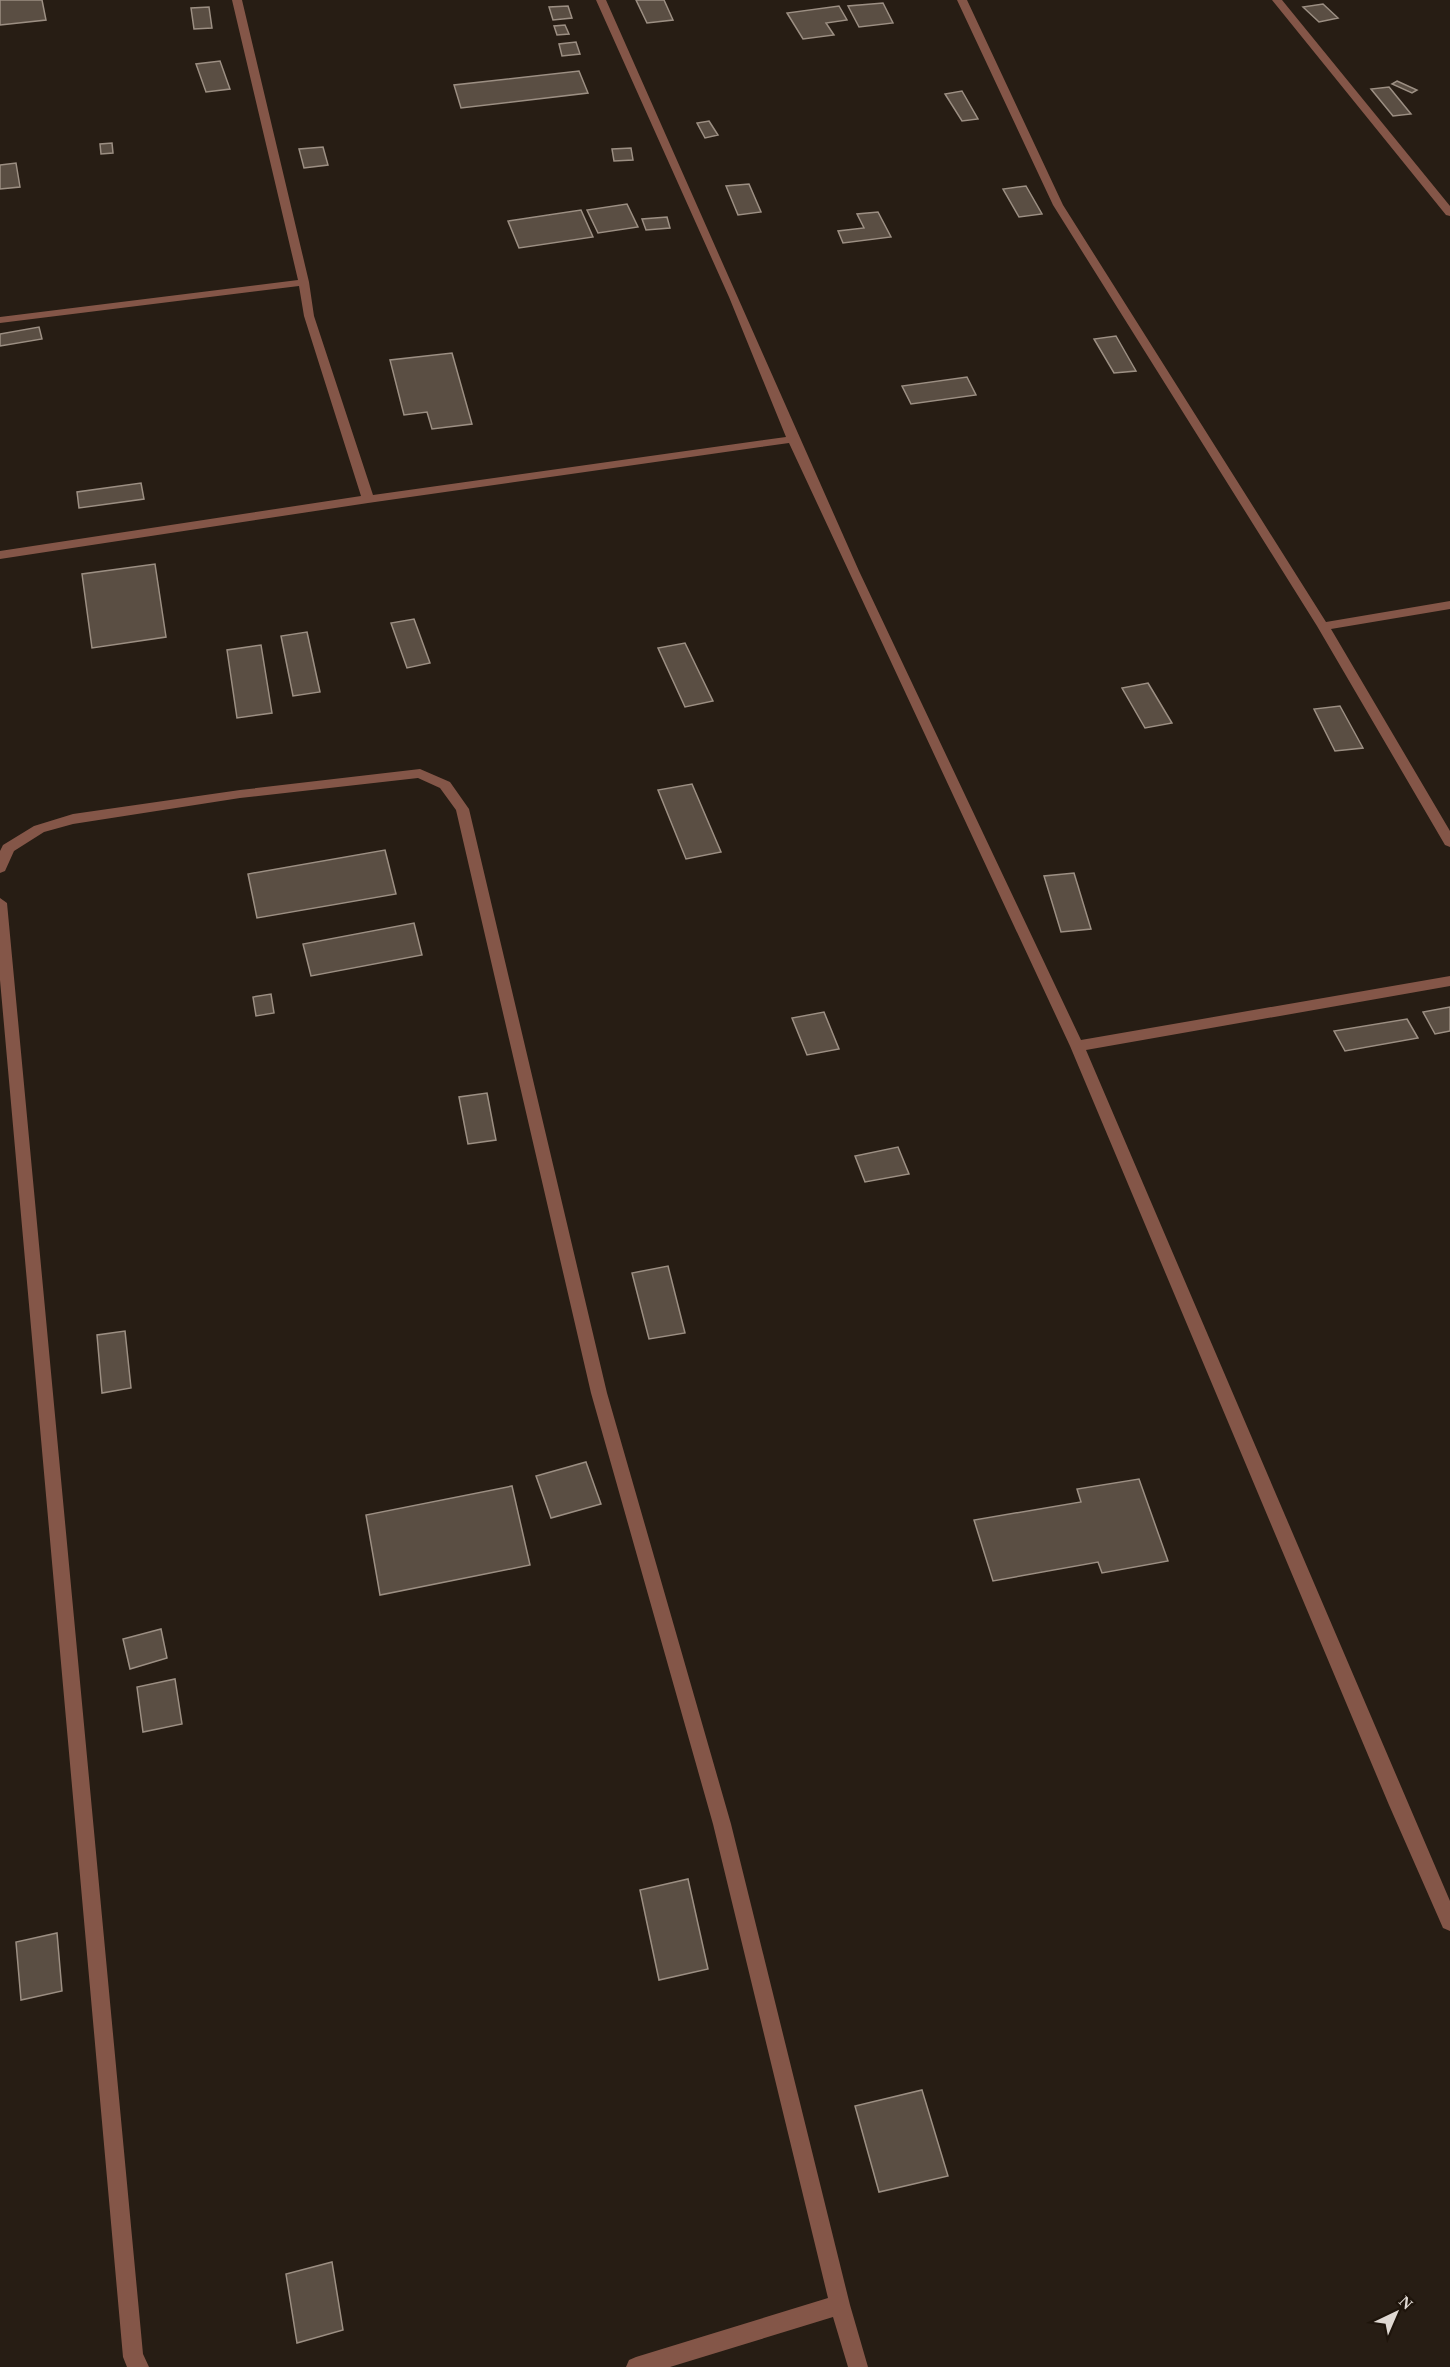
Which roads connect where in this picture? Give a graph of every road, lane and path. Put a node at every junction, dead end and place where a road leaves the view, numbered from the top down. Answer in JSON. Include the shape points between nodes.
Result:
{"nodes":[{"id":1,"x":237,"y":0,"type":"edge"},
{"id":2,"x":600,"y":0,"type":"edge"},
{"id":3,"x":967,"y":0,"type":"edge"},
{"id":4,"x":1277,"y":0,"type":"edge"},
{"id":5,"x":1450,"y":213,"type":"edge"},
{"id":6,"x":304,"y":282,"type":"junction"},
{"id":7,"x":0,"y":320,"type":"edge"},
{"id":8,"x":793,"y":439,"type":"junction"},
{"id":9,"x":368,"y":500,"type":"junction"},
{"id":10,"x":0,"y":555,"type":"edge"},
{"id":11,"x":1450,"y":604,"type":"edge"},
{"id":12,"x":1323,"y":626,"type":"junction"},
{"id":13,"x":1450,"y":842,"type":"edge"},
{"id":14,"x":0,"y":868,"type":"edge"},
{"id":15,"x":0,"y":903,"type":"edge"},
{"id":16,"x":1450,"y":981,"type":"edge"},
{"id":17,"x":1077,"y":1046,"type":"junction"},
{"id":18,"x":1450,"y":1922,"type":"edge"},
{"id":19,"x":840,"y":2306,"type":"junction"},
{"id":20,"x":139,"y":2367,"type":"edge"},
{"id":21,"x":636,"y":2367,"type":"edge"},
{"id":22,"x":858,"y":2367,"type":"edge"}],
"edges":[{"from":1,"to":6,"type":"street"},
{"from":2,"to":8,"type":"street","via":[[734,297]]},
{"from":3,"to":12,"type":"street","via":[[1058,206]]},
{"from":4,"to":5,"type":"street"},
{"from":6,"to":7,"type":"street"},
{"from":6,"to":9,"type":"street","via":[[309,316]]},
{"from":8,"to":9,"type":"street"},
{"from":8,"to":17,"type":"street"},
{"from":9,"to":10,"type":"street"},
{"from":11,"to":12,"type":"street"},
{"from":12,"to":13,"type":"street"},
{"from":14,"to":19,"type":"street","via":[[8,848],[39,829],[73,819],[240,794],[420,773],[445,785],[462,809],[599,1393],[722,1824]]},
{"from":15,"to":20,"type":"street","via":[[133,2357]]},
{"from":16,"to":17,"type":"street"},
{"from":17,"to":18,"type":"street"},
{"from":19,"to":21,"type":"street"},
{"from":19,"to":22,"type":"street"}]}
